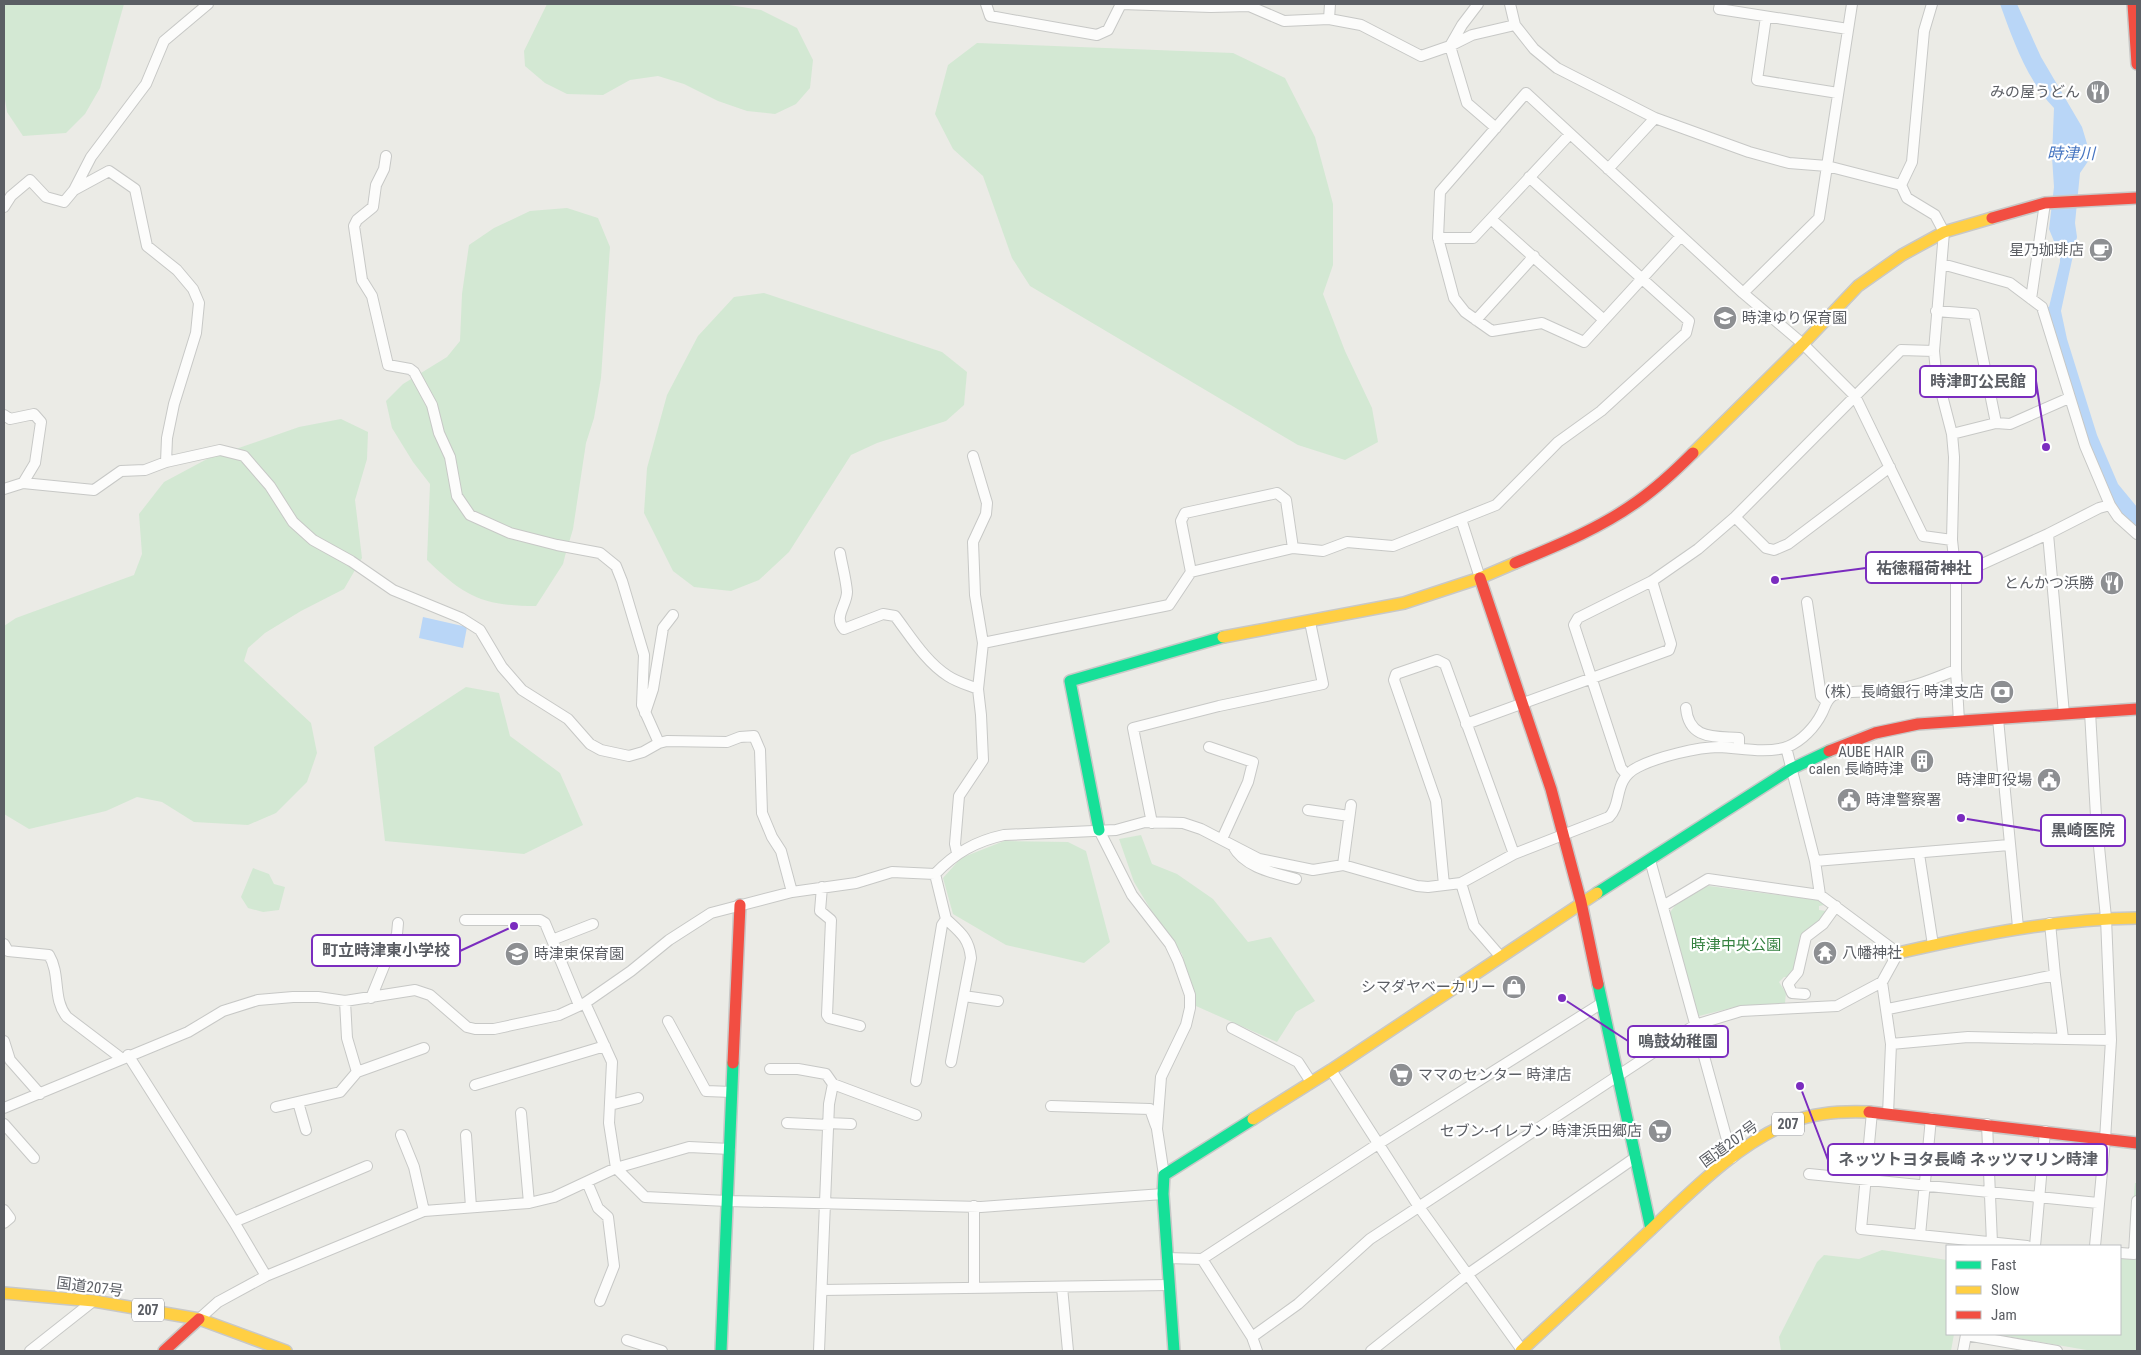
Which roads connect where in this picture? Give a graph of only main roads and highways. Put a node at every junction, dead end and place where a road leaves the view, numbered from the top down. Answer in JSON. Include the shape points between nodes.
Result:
{"nodes":[{"id":1,"x":2133,"y":4,"type":"edge"},
{"id":2,"x":2137,"y":64,"type":"edge"},
{"id":3,"x":2137,"y":198,"type":"edge"},
{"id":4,"x":1480,"y":578,"type":"junction"},
{"id":5,"x":2137,"y":709,"type":"edge"},
{"id":6,"x":1099,"y":830,"type":"road end"},
{"id":7,"x":1580,"y":902,"type":"junction"},
{"id":8,"x":740,"y":905,"type":"road end"},
{"id":9,"x":2137,"y":918,"type":"edge"},
{"id":10,"x":1898,"y":953,"type":"road end"},
{"id":11,"x":2137,"y":1143,"type":"edge"},
{"id":12,"x":1651,"y":1229,"type":"junction"},
{"id":13,"x":4,"y":1293,"type":"edge"},
{"id":14,"x":199,"y":1319,"type":"junction"},
{"id":15,"x":164,"y":1351,"type":"edge"},
{"id":16,"x":286,"y":1351,"type":"edge"},
{"id":17,"x":721,"y":1351,"type":"edge"},
{"id":18,"x":1174,"y":1351,"type":"edge"},
{"id":19,"x":1521,"y":1351,"type":"edge"}],
"edges":[{"from":1,"to":2,"type":"main road"},
{"from":3,"to":4,"type":"main road","via":[[2045,203],[1944,232],[1902,255],[1858,286],[1672,474],[1637,502],[1589,530]]},
{"from":4,"to":6,"type":"main road","via":[[1404,603],[1222,637],[1070,681]]},
{"from":4,"to":7,"type":"main road","via":[[1551,789]]},
{"from":5,"to":7,"type":"main road","via":[[1918,724],[1875,733],[1791,769]]},
{"from":7,"to":12,"type":"main road"},
{"from":7,"to":18,"type":"main road","via":[[1331,1070],[1164,1175]]},
{"from":8,"to":17,"type":"main road"},
{"from":9,"to":10,"type":"main road","via":[[2018,927]]},
{"from":11,"to":12,"type":"main road","name":"国道207号","number":"207","via":[[1872,1112],[1817,1114],[1763,1136],[1710,1175]]},
{"from":12,"to":19,"type":"main road","name":"国道207号","number":"207"},
{"from":13,"to":14,"type":"main road","name":"国道207号","number":"207","via":[[94,1301]]},
{"from":14,"to":15,"type":"main road"},
{"from":14,"to":16,"type":"main road","name":"国道207号","number":"207"}]}
